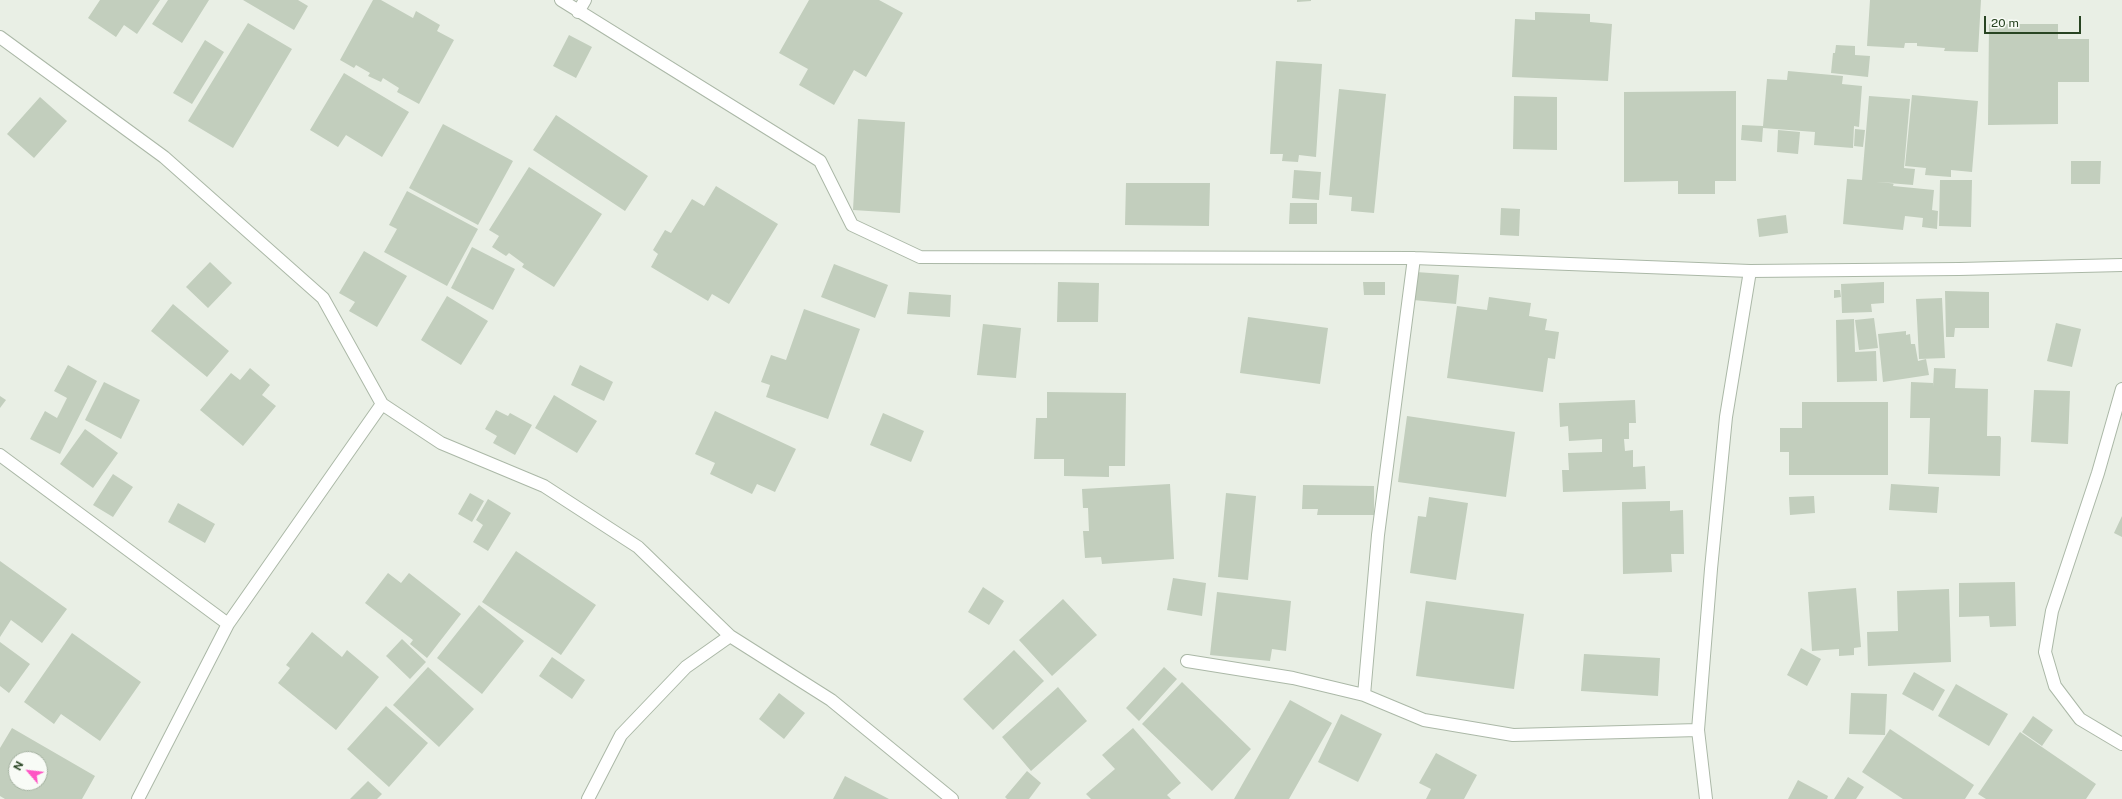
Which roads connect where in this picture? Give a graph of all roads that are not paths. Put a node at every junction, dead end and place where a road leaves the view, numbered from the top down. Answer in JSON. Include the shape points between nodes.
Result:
{"nodes":[{"id":1,"x":561,"y":0,"type":"edge"},
{"id":2,"x":585,"y":0,"type":"edge"},
{"id":3,"x":578,"y":12,"type":"junction"},
{"id":4,"x":0,"y":37,"type":"edge"},
{"id":5,"x":1414,"y":258,"type":"junction"},
{"id":6,"x":2122,"y":265,"type":"edge"},
{"id":7,"x":1750,"y":270,"type":"junction"},
{"id":8,"x":2122,"y":389,"type":"edge"},
{"id":9,"x":382,"y":404,"type":"junction"},
{"id":10,"x":0,"y":456,"type":"edge"},
{"id":11,"x":228,"y":624,"type":"junction"},
{"id":12,"x":730,"y":636,"type":"junction"},
{"id":13,"x":1187,"y":661,"type":"dead end"},
{"id":14,"x":1364,"y":695,"type":"junction"},
{"id":15,"x":1698,"y":730,"type":"junction"},
{"id":16,"x":2122,"y":744,"type":"edge"},
{"id":17,"x":138,"y":799,"type":"edge"},
{"id":18,"x":588,"y":799,"type":"edge"},
{"id":19,"x":952,"y":799,"type":"edge"},
{"id":20,"x":1706,"y":799,"type":"edge"}],
"edges":[{"from":1,"to":3,"type":"street"},
{"from":2,"to":3,"type":"street"},
{"from":3,"to":5,"type":"street","via":[[820,161],[852,225],[920,257]]},
{"from":4,"to":9,"type":"street","via":[[164,157],[323,298]]},
{"from":5,"to":7,"type":"street"},
{"from":5,"to":14,"type":"street","via":[[1378,535]]},
{"from":6,"to":7,"type":"street"},
{"from":7,"to":15,"type":"street","via":[[1726,417]]},
{"from":8,"to":16,"type":"street","via":[[2098,473],[2052,611],[2045,652],[2055,686],[2080,719]]},
{"from":9,"to":11,"type":"street"},
{"from":9,"to":12,"type":"street","via":[[440,443],[544,486],[638,547]]},
{"from":10,"to":11,"type":"street"},
{"from":11,"to":17,"type":"street"},
{"from":12,"to":18,"type":"street","via":[[686,667],[621,735]]},
{"from":12,"to":19,"type":"street","via":[[831,700]]},
{"from":13,"to":14,"type":"street","via":[[1293,678]]},
{"from":14,"to":15,"type":"street","via":[[1424,720],[1513,735]]},
{"from":15,"to":20,"type":"street"}]}
